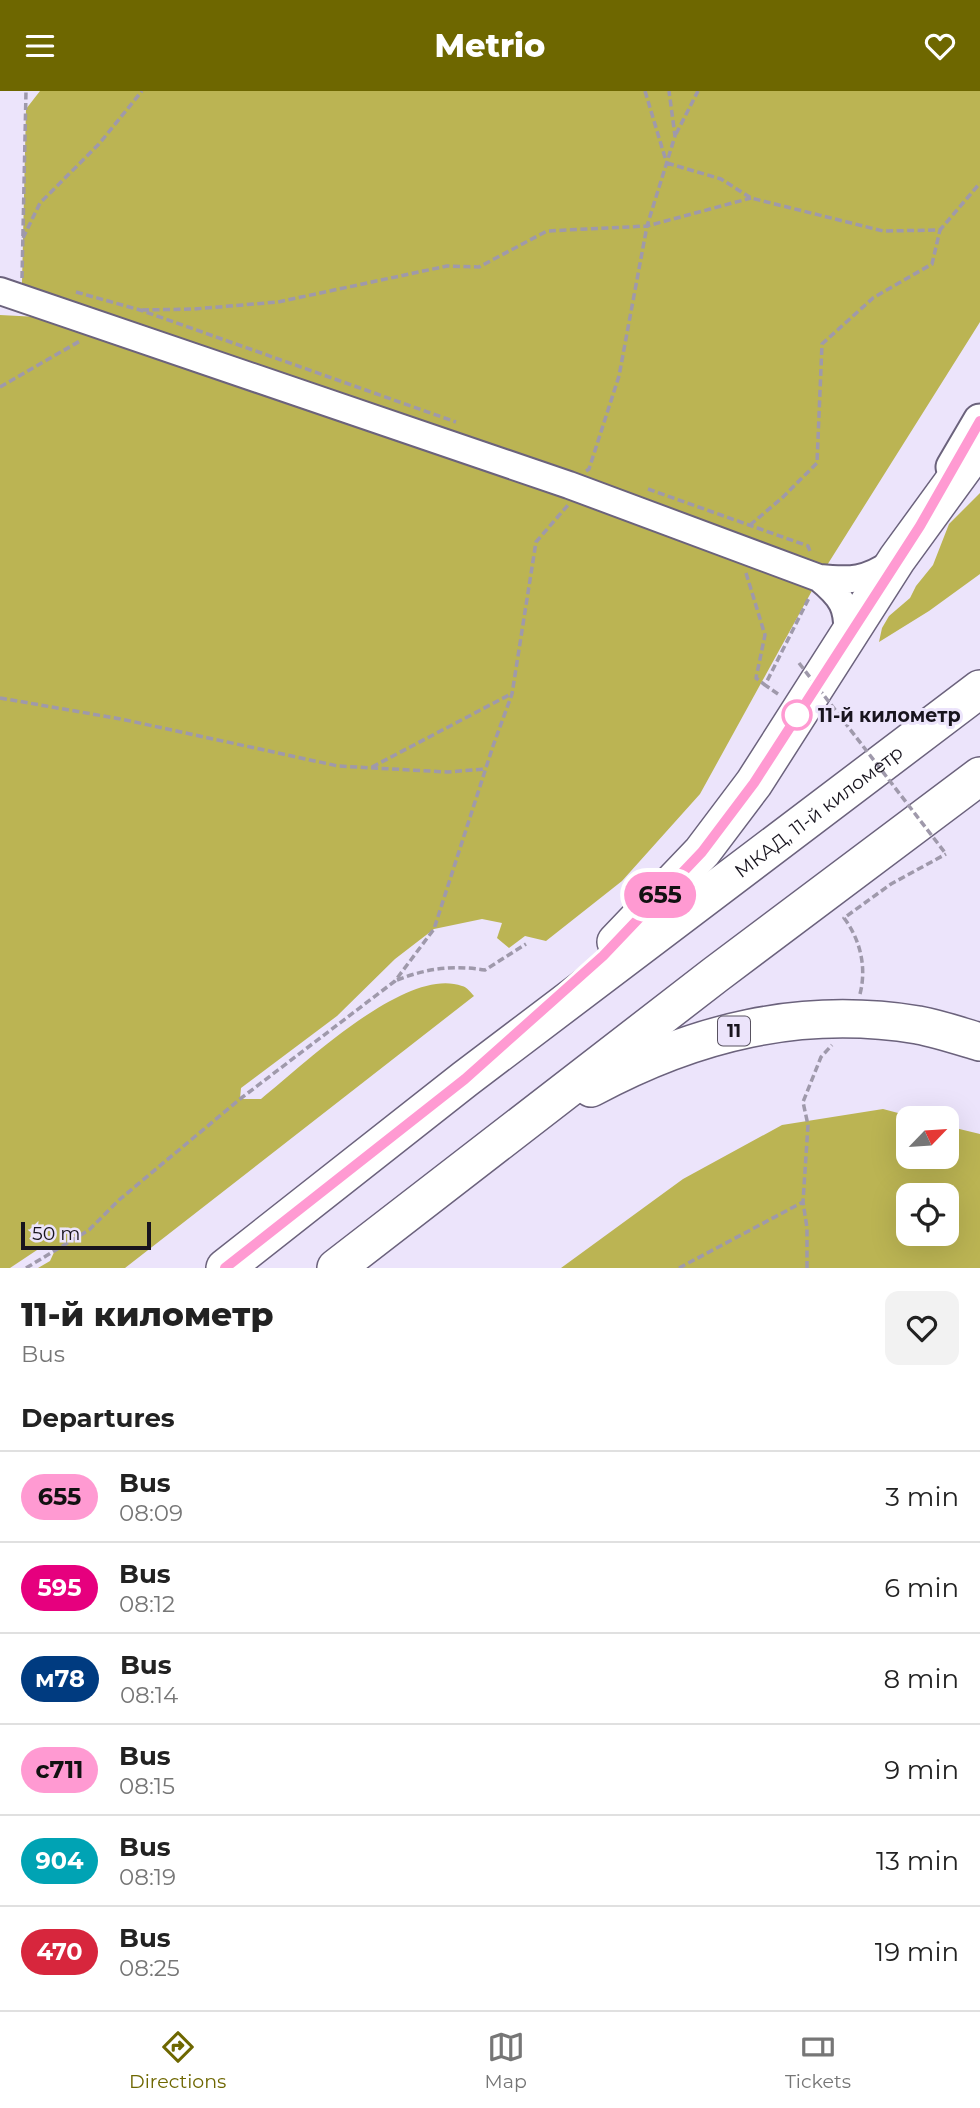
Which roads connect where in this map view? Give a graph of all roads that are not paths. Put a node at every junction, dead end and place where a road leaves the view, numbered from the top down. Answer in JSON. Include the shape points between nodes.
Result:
{"nodes":[{"id":1,"x":11,"y":284,"type":"edge"},
{"id":2,"x":980,"y":421,"type":"edge"},
{"id":3,"x":980,"y":445,"type":"edge"},
{"id":4,"x":920,"y":526,"type":"junction"},
{"id":5,"x":897,"y":559,"type":"junction"},
{"id":6,"x":819,"y":577,"type":"junction"},
{"id":7,"x":847,"y":638,"type":"junction"},
{"id":8,"x":980,"y":689,"type":"edge"},
{"id":9,"x":980,"y":776,"type":"edge"},
{"id":10,"x":980,"y":1042,"type":"edge"},
{"id":11,"x":465,"y":1079,"type":"junction"},
{"id":12,"x":507,"y":1133,"type":"junction"},
{"id":13,"x":225,"y":1268,"type":"edge"},
{"id":14,"x":336,"y":1268,"type":"edge"}],
"edges":[{"from":1,"to":6,"type":"lane","via":[[105,326],[569,485],[744,537]]},
{"from":2,"to":4,"type":"main road"},
{"from":3,"to":4,"type":"highway"},
{"from":4,"to":5,"type":"highway"},
{"from":5,"to":6,"type":"lane","via":[[861,579]]},
{"from":5,"to":7,"type":"highway"},
{"from":6,"to":7,"type":"lane","via":[[843,603]]},
{"from":7,"to":11,"type":"highway","via":[[754,783],[702,852],[603,956]]},
{"from":8,"to":11,"type":"highway","name":"МКАД, 11-й километр"},
{"from":9,"to":12,"type":"highway"},
{"from":10,"to":12,"type":"highway","number":"11","via":[[919,1025],[855,1018],[791,1020],[723,1033],[618,1074]]},
{"from":11,"to":13,"type":"highway","name":"МКАД, 11-й километр"},
{"from":12,"to":14,"type":"highway"}]}
